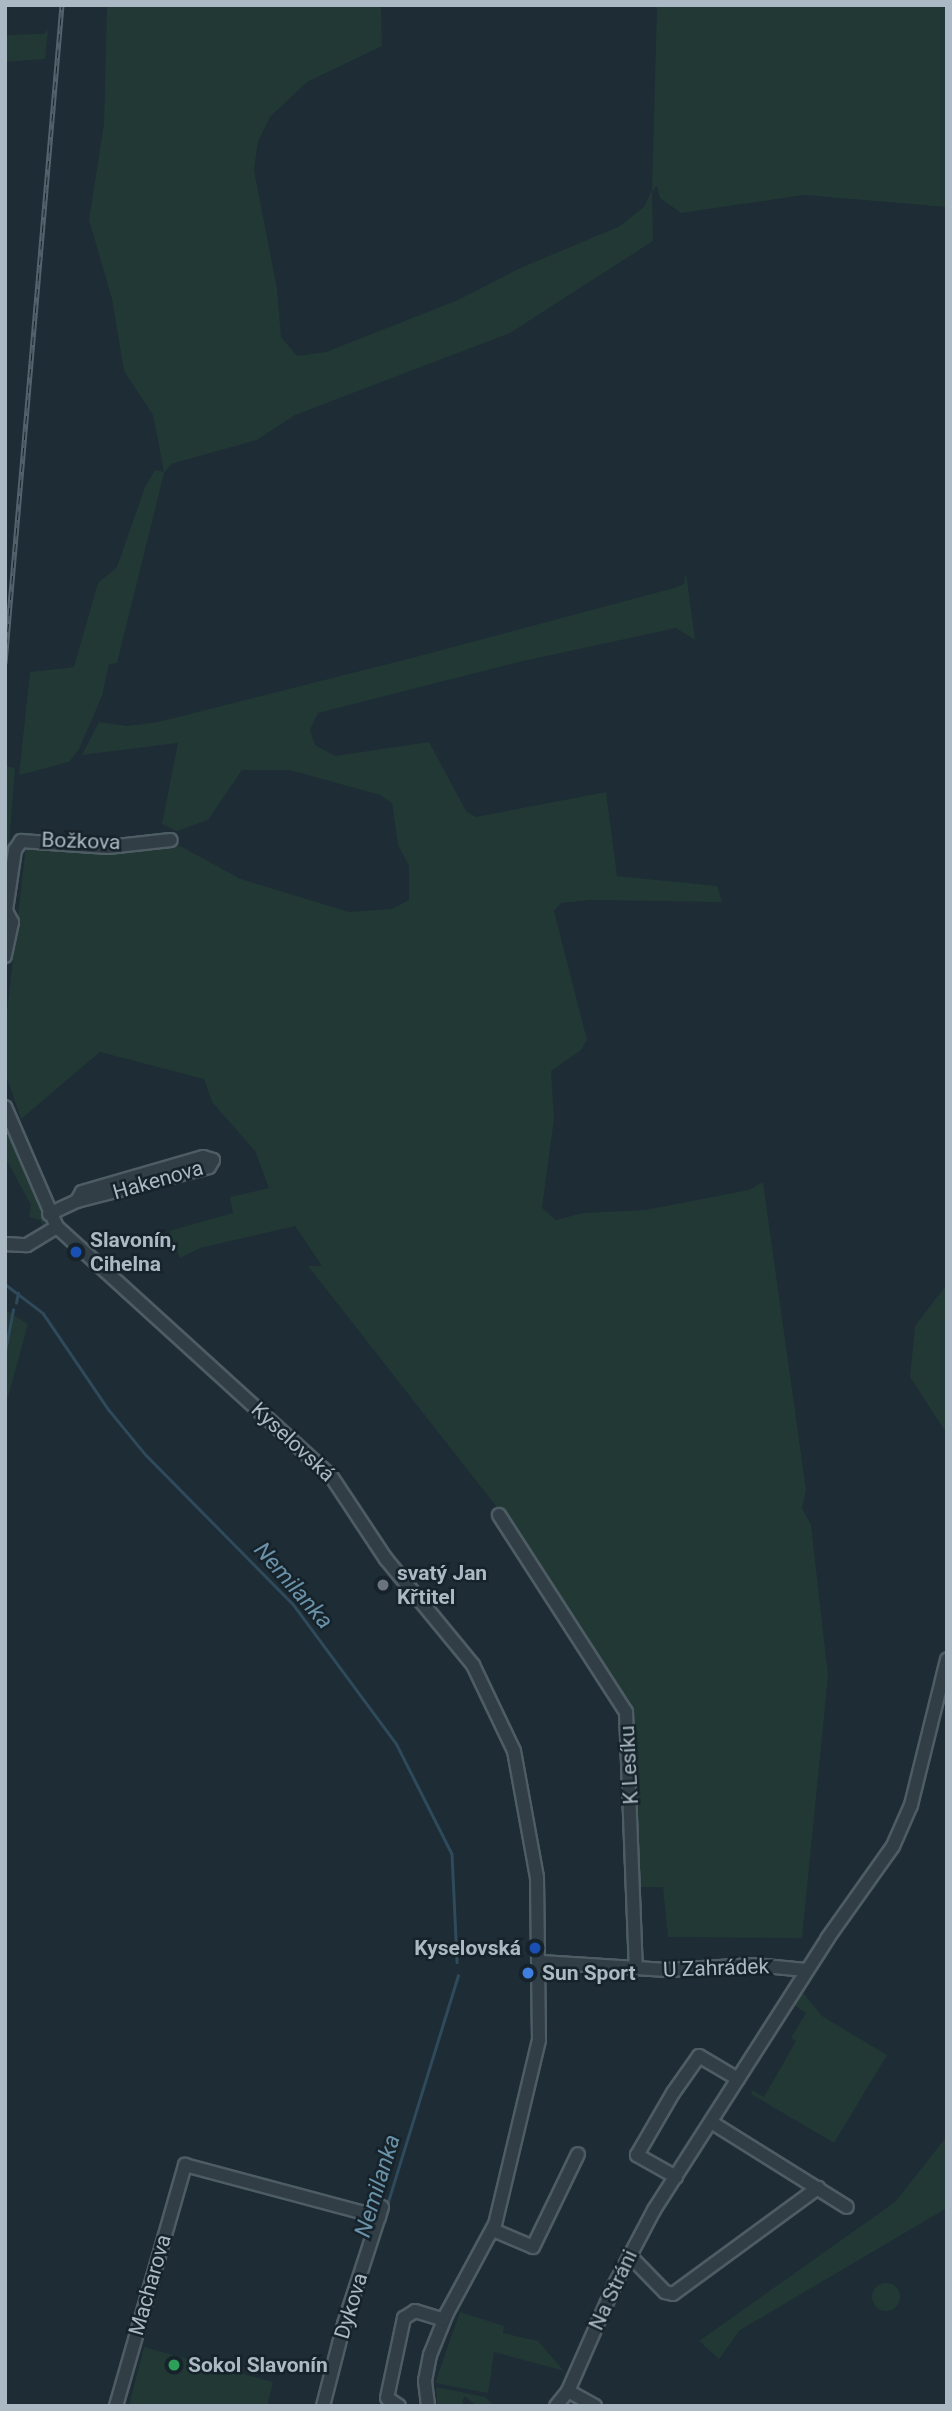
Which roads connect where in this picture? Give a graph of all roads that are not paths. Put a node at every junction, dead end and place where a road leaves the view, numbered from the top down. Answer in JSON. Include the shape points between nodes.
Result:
{"nodes":[{"id":1,"x":171,"y":840,"type":"dead end"},
{"id":2,"x":6,"y":909,"type":"edge"},
{"id":3,"x":5,"y":956,"type":"edge"},
{"id":4,"x":5,"y":1107,"type":"edge"},
{"id":5,"x":78,"y":1201,"type":"junction"},
{"id":6,"x":49,"y":1214,"type":"junction"},
{"id":7,"x":57,"y":1227,"type":"junction"},
{"id":8,"x":5,"y":1244,"type":"edge"},
{"id":9,"x":499,"y":1515,"type":"dead end"},
{"id":10,"x":947,"y":1660,"type":"edge"},
{"id":11,"x":541,"y":1962,"type":"junction"},
{"id":12,"x":636,"y":1968,"type":"junction"},
{"id":13,"x":806,"y":1970,"type":"junction"},
{"id":14,"x":738,"y":2079,"type":"junction"},
{"id":15,"x":711,"y":2122,"type":"junction"},
{"id":16,"x":578,"y":2154,"type":"dead end"},
{"id":17,"x":185,"y":2165,"type":"joint"},
{"id":18,"x":676,"y":2177,"type":"junction"},
{"id":19,"x":818,"y":2189,"type":"junction"},
{"id":20,"x":847,"y":2207,"type":"dead end"},
{"id":21,"x":493,"y":2230,"type":"junction"},
{"id":22,"x":629,"y":2255,"type":"junction"},
{"id":23,"x":444,"y":2320,"type":"junction"},
{"id":24,"x":568,"y":2391,"type":"junction"},
{"id":25,"x":591,"y":2404,"type":"edge"},
{"id":26,"x":116,"y":2406,"type":"edge"},
{"id":27,"x":323,"y":2406,"type":"edge"},
{"id":28,"x":399,"y":2406,"type":"edge"},
{"id":29,"x":428,"y":2406,"type":"edge"},
{"id":30,"x":556,"y":2406,"type":"edge"}],
"edges":[{"from":1,"to":2,"type":"street","name":"Božkova","via":[[108,847],[20,841]]},
{"from":2,"to":3,"type":"street","via":[[12,922]]},
{"from":4,"to":6,"type":"street","name":"Kyselovská"},
{"from":5,"to":5,"type":"street","name":"Hakenova","via":[[82,1192],[203,1157],[213,1160],[209,1167]]},
{"from":5,"to":6,"type":"street"},
{"from":6,"to":7,"type":"street","name":"Kyselovská"},
{"from":7,"to":8,"type":"street","via":[[27,1245]]},
{"from":7,"to":11,"type":"street","name":"Kyselovská","via":[[331,1476],[386,1559],[473,1665],[501,1717],[520,1770],[537,1877]]},
{"from":9,"to":12,"type":"street","name":"K Lesíku","via":[[626,1712]]},
{"from":10,"to":13,"type":"street","name":"Na Stráni","via":[[911,1805],[893,1846]]},
{"from":11,"to":12,"type":"street","name":"U Zahrádek"},
{"from":11,"to":21,"type":"street","name":"Kyselovská","via":[[537,2057]]},
{"from":12,"to":13,"type":"street","name":"U Zahrádek","via":[[754,1965]]},
{"from":13,"to":14,"type":"street","name":"Na Stráni"},
{"from":14,"to":15,"type":"street","name":"Na Stráni"},
{"from":14,"to":18,"type":"street","via":[[699,2056],[680,2081],[637,2155]]},
{"from":15,"to":18,"type":"street","name":"Na Stráni"},
{"from":15,"to":19,"type":"street"},
{"from":16,"to":21,"type":"street","via":[[533,2248]]},
{"from":17,"to":26,"type":"street","name":"Macharova"},
{"from":17,"to":27,"type":"street","name":"Dykova","via":[[381,2212]]},
{"from":18,"to":22,"type":"street","name":"Na Stráni"},
{"from":19,"to":20,"type":"street"},
{"from":19,"to":22,"type":"street","via":[[673,2294],[665,2292]]},
{"from":21,"to":23,"type":"street","name":"Kyselovská"},
{"from":22,"to":24,"type":"street","name":"Na Stráni"},
{"from":23,"to":28,"type":"street","via":[[415,2311],[404,2318],[387,2396]]},
{"from":23,"to":29,"type":"street","name":"Kyselovská","via":[[425,2376]]},
{"from":24,"to":25,"type":"street"},
{"from":24,"to":30,"type":"street","name":"Na Stráni"}]}
